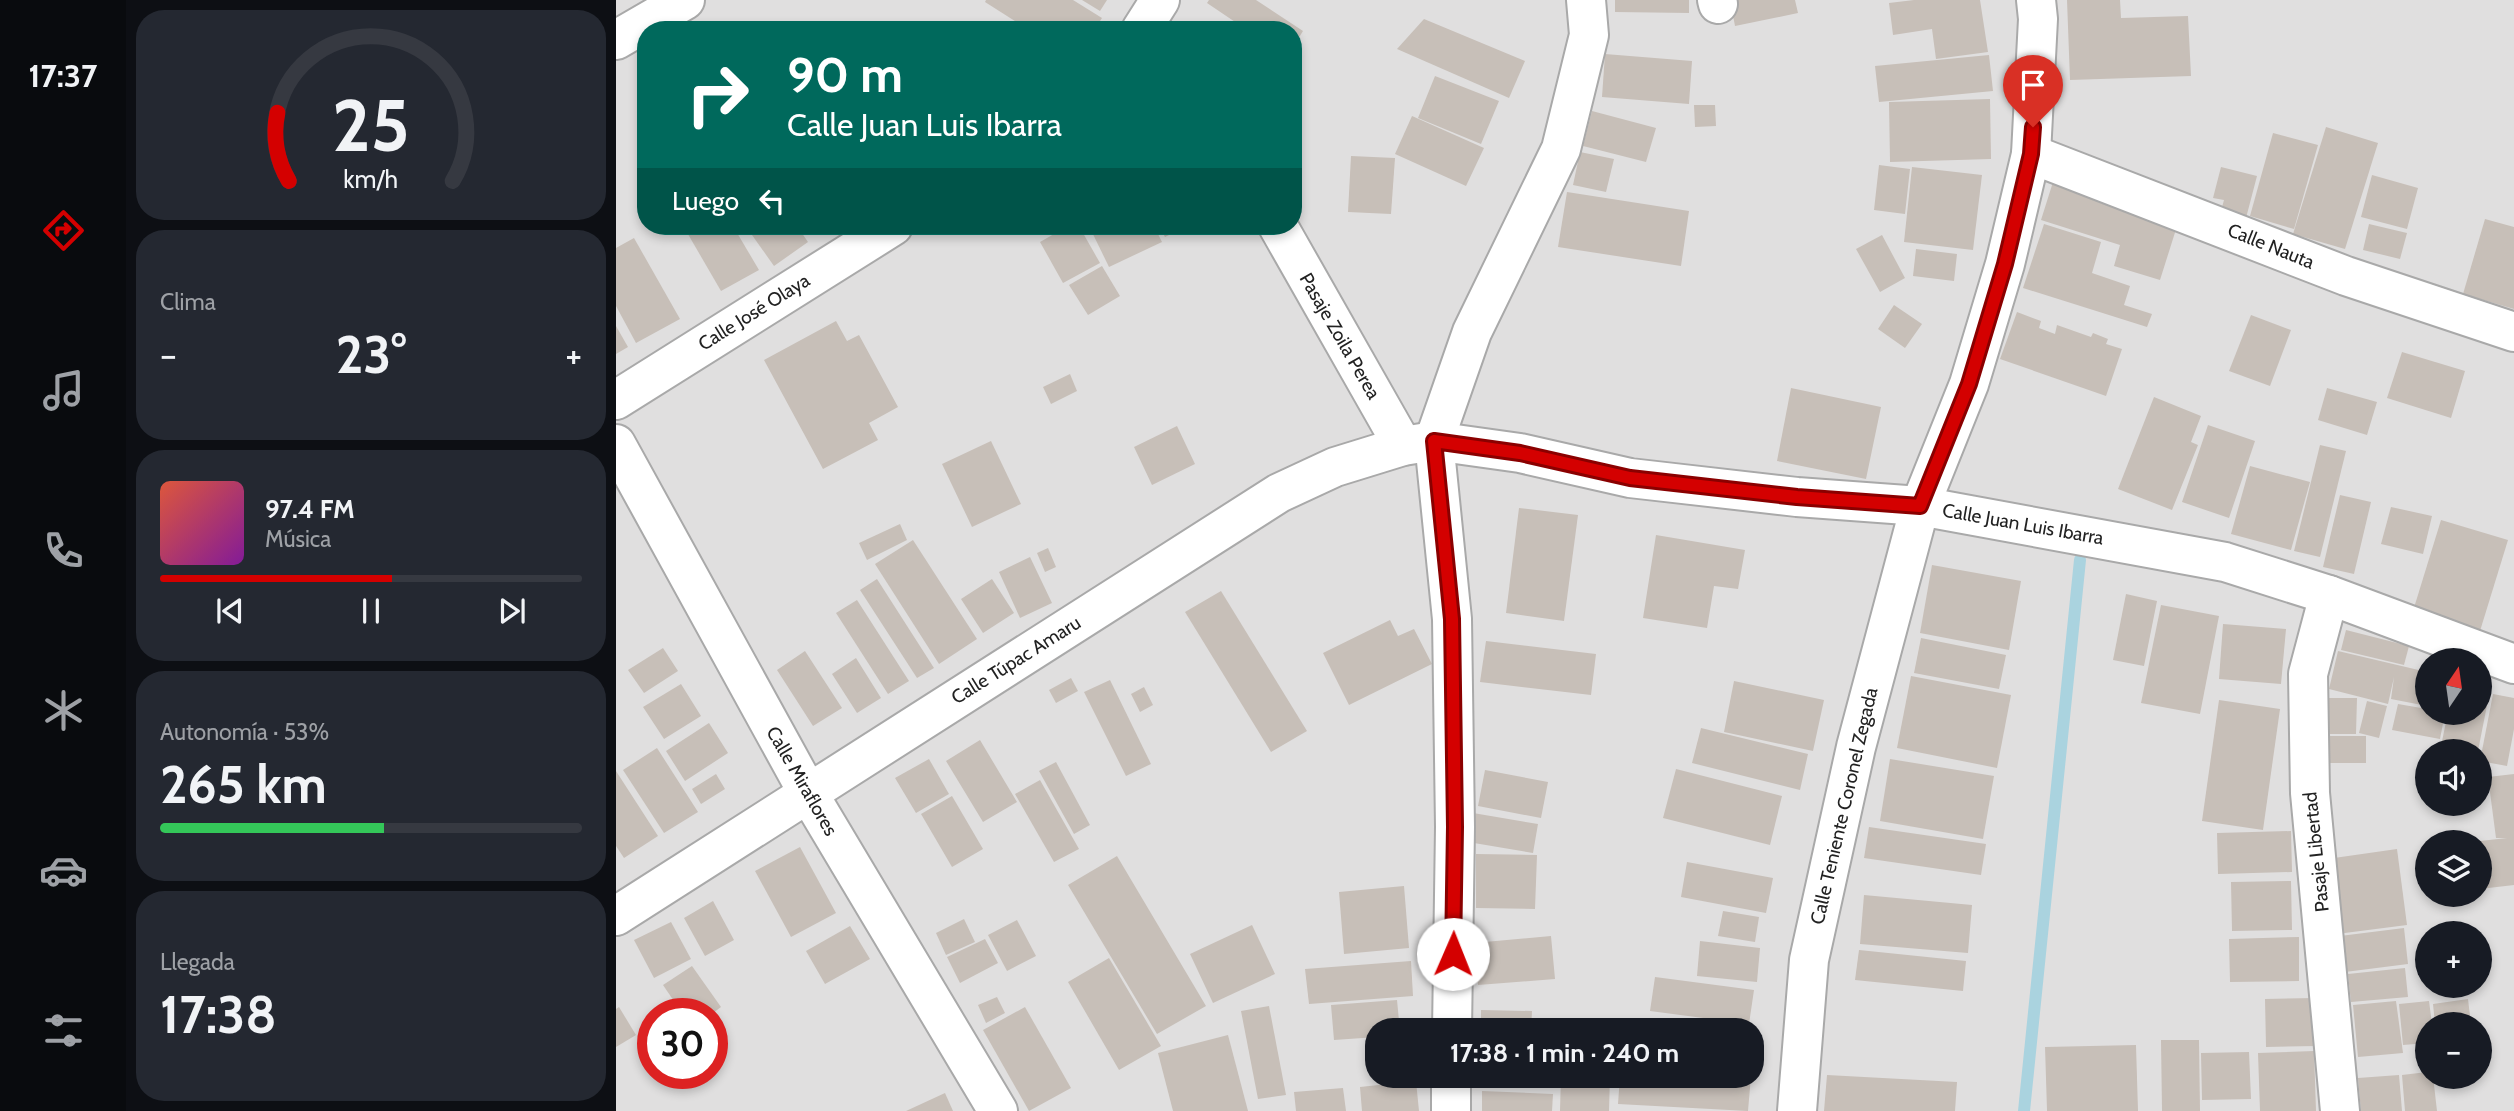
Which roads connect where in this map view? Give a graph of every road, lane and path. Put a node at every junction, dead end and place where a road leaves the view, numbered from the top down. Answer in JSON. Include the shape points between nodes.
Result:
{"nodes":[{"id":1,"x":685,"y":0,"type":"edge"},
{"id":2,"x":1586,"y":0,"type":"edge"},
{"id":3,"x":2036,"y":0,"type":"edge"},
{"id":4,"x":649,"y":21,"type":"edge"},
{"id":5,"x":637,"y":28,"type":"edge"},
{"id":6,"x":616,"y":40,"type":"edge"},
{"id":7,"x":2031,"y":154,"type":"junction"},
{"id":8,"x":880,"y":235,"type":"edge"},
{"id":9,"x":1284,"y":235,"type":"edge"},
{"id":10,"x":2514,"y":332,"type":"edge"},
{"id":11,"x":616,"y":400,"type":"edge"},
{"id":12,"x":616,"y":444,"type":"edge"},
{"id":13,"x":1418,"y":444,"type":"junction"},
{"id":14,"x":1920,"y":506,"type":"junction"},
{"id":15,"x":2329,"y":596,"type":"junction"},
{"id":16,"x":2514,"y":664,"type":"edge"},
{"id":17,"x":808,"y":793,"type":"junction"},
{"id":18,"x":616,"y":916,"type":"edge"},
{"id":19,"x":1452,"y":1018,"type":"edge"},
{"id":20,"x":1451,"y":1088,"type":"edge"},
{"id":21,"x":998,"y":1111,"type":"edge"},
{"id":22,"x":1451,"y":1111,"type":"edge"},
{"id":23,"x":1797,"y":1111,"type":"edge"},
{"id":24,"x":2340,"y":1111,"type":"edge"}],
"edges":[{"from":1,"to":4,"type":"street"},
{"from":2,"to":13,"type":"street","via":[[1589,35],[1561,149]]},
{"from":3,"to":7,"type":"street","name":"Calle Teniente Coronel Zegada"},
{"from":5,"to":6,"type":"street"},
{"from":7,"to":10,"type":"street","name":"Calle Nauta","via":[[2346,276]]},
{"from":7,"to":14,"type":"street","name":"Calle Teniente Coronel Zegada","via":[[2005,264],[1969,384]]},
{"from":8,"to":11,"type":"street","name":"Calle José Olaya"},
{"from":9,"to":13,"type":"street","name":"Pasaje Zoila Perea"},
{"from":12,"to":17,"type":"street","name":"Calle Miraflores"},
{"from":13,"to":14,"type":"street","name":"Calle Juan Luis Ibarra","via":[[1520,453],[1630,478]]},
{"from":13,"to":17,"type":"street","name":"Calle Túpac Amaru","via":[[1335,467],[1279,493]]},
{"from":13,"to":19,"type":"street","via":[[1452,619]]},
{"from":14,"to":15,"type":"street","name":"Calle Juan Luis Ibarra","via":[[2225,562]]},
{"from":14,"to":23,"type":"street","name":"Calle Teniente Coronel Zegada","via":[[1856,747],[1809,960]]},
{"from":15,"to":16,"type":"street","name":"Calle Juan Luis Ibarra"},
{"from":15,"to":24,"type":"street","name":"Pasaje Libertad","via":[[2308,674],[2310,793]]},
{"from":17,"to":18,"type":"street","name":"Calle Túpac Amaru"},
{"from":17,"to":21,"type":"street","name":"Calle Miraflores"},
{"from":20,"to":22,"type":"street"}]}
